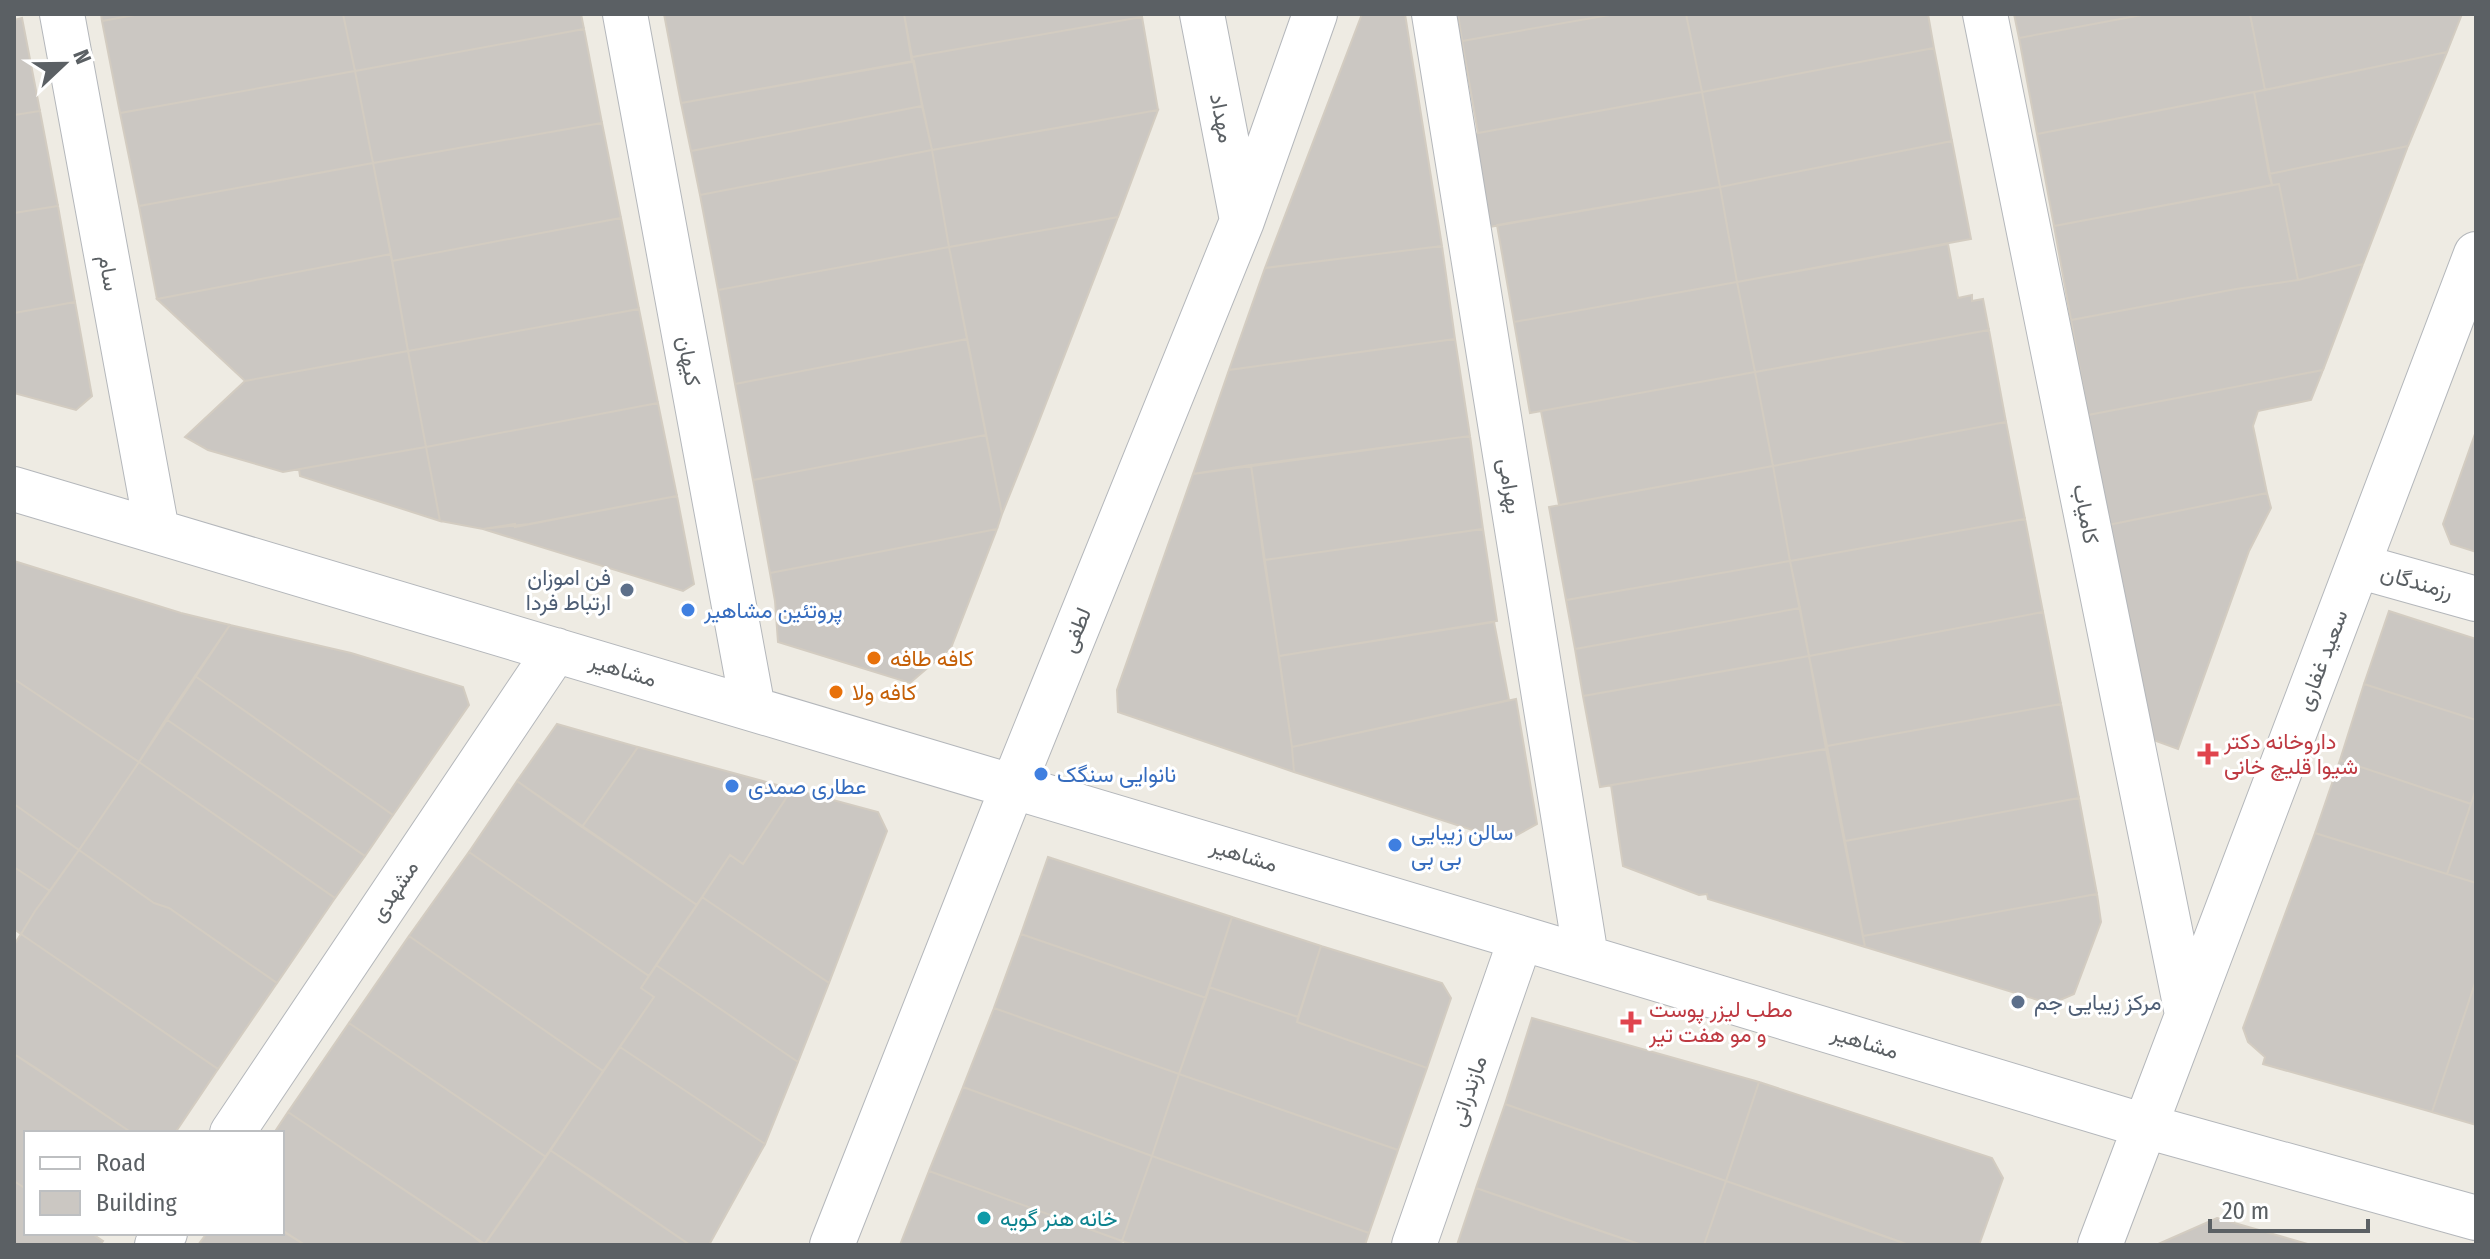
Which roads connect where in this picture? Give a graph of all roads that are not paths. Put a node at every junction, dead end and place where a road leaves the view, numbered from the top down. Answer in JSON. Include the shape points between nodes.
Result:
{"nodes":[{"id":1,"x":62,"y":14,"type":"edge"},
{"id":2,"x":625,"y":14,"type":"edge"},
{"id":3,"x":1202,"y":14,"type":"edge"},
{"id":4,"x":1315,"y":14,"type":"edge"},
{"id":5,"x":1434,"y":14,"type":"edge"},
{"id":6,"x":1985,"y":14,"type":"edge"},
{"id":7,"x":1242,"y":221,"type":"junction"},
{"id":8,"x":2476,"y":254,"type":"edge"},
{"id":9,"x":16,"y":493,"type":"edge"},
{"id":10,"x":157,"y":531,"type":"junction"},
{"id":11,"x":2358,"y":566,"type":"junction"},
{"id":12,"x":2476,"y":599,"type":"edge"},
{"id":13,"x":556,"y":650,"type":"junction"},
{"id":14,"x":753,"y":709,"type":"junction"},
{"id":15,"x":1013,"y":786,"type":"junction"},
{"id":16,"x":1521,"y":938,"type":"junction"},
{"id":17,"x":1586,"y":957,"type":"junction"},
{"id":18,"x":2187,"y":1014,"type":"junction"},
{"id":19,"x":2145,"y":1126,"type":"junction"},
{"id":20,"x":233,"y":1131,"type":"edge"},
{"id":21,"x":2476,"y":1218,"type":"edge"},
{"id":22,"x":831,"y":1244,"type":"edge"},
{"id":23,"x":1414,"y":1245,"type":"edge"},
{"id":24,"x":2100,"y":1245,"type":"edge"}],
"edges":[{"from":1,"to":10,"type":"street","name":"سام"},
{"from":2,"to":14,"type":"street","name":"کیهان"},
{"from":3,"to":7,"type":"street","name":"مهداد"},
{"from":4,"to":7,"type":"street","name":"لطفی"},
{"from":5,"to":17,"type":"street","name":"بهرامی"},
{"from":6,"to":18,"type":"street","name":"کامیاب"},
{"from":7,"to":15,"type":"street","name":"لطفی"},
{"from":8,"to":11,"type":"street","name":"سعید غفاری"},
{"from":9,"to":10,"type":"street","name":"مشاهیر"},
{"from":10,"to":13,"type":"street","name":"مشاهیر"},
{"from":11,"to":12,"type":"street","name":"رزمندگان"},
{"from":11,"to":18,"type":"street","name":"سعید غفاری"},
{"from":13,"to":14,"type":"street","name":"مشاهیر"},
{"from":13,"to":20,"type":"street","name":"مشهدی"},
{"from":14,"to":15,"type":"street","name":"مشاهیر"},
{"from":15,"to":16,"type":"street","name":"مشاهیر"},
{"from":15,"to":22,"type":"street","name":"لطفی"},
{"from":16,"to":17,"type":"street","name":"مشاهیر"},
{"from":16,"to":23,"type":"street","name":"مازندرانی"},
{"from":17,"to":19,"type":"street","name":"مشاهیر"},
{"from":18,"to":19,"type":"street","name":"سعید غفاری"},
{"from":19,"to":21,"type":"street","name":"مشاهیر"},
{"from":19,"to":24,"type":"street","name":"سعید غفاری"}]}
